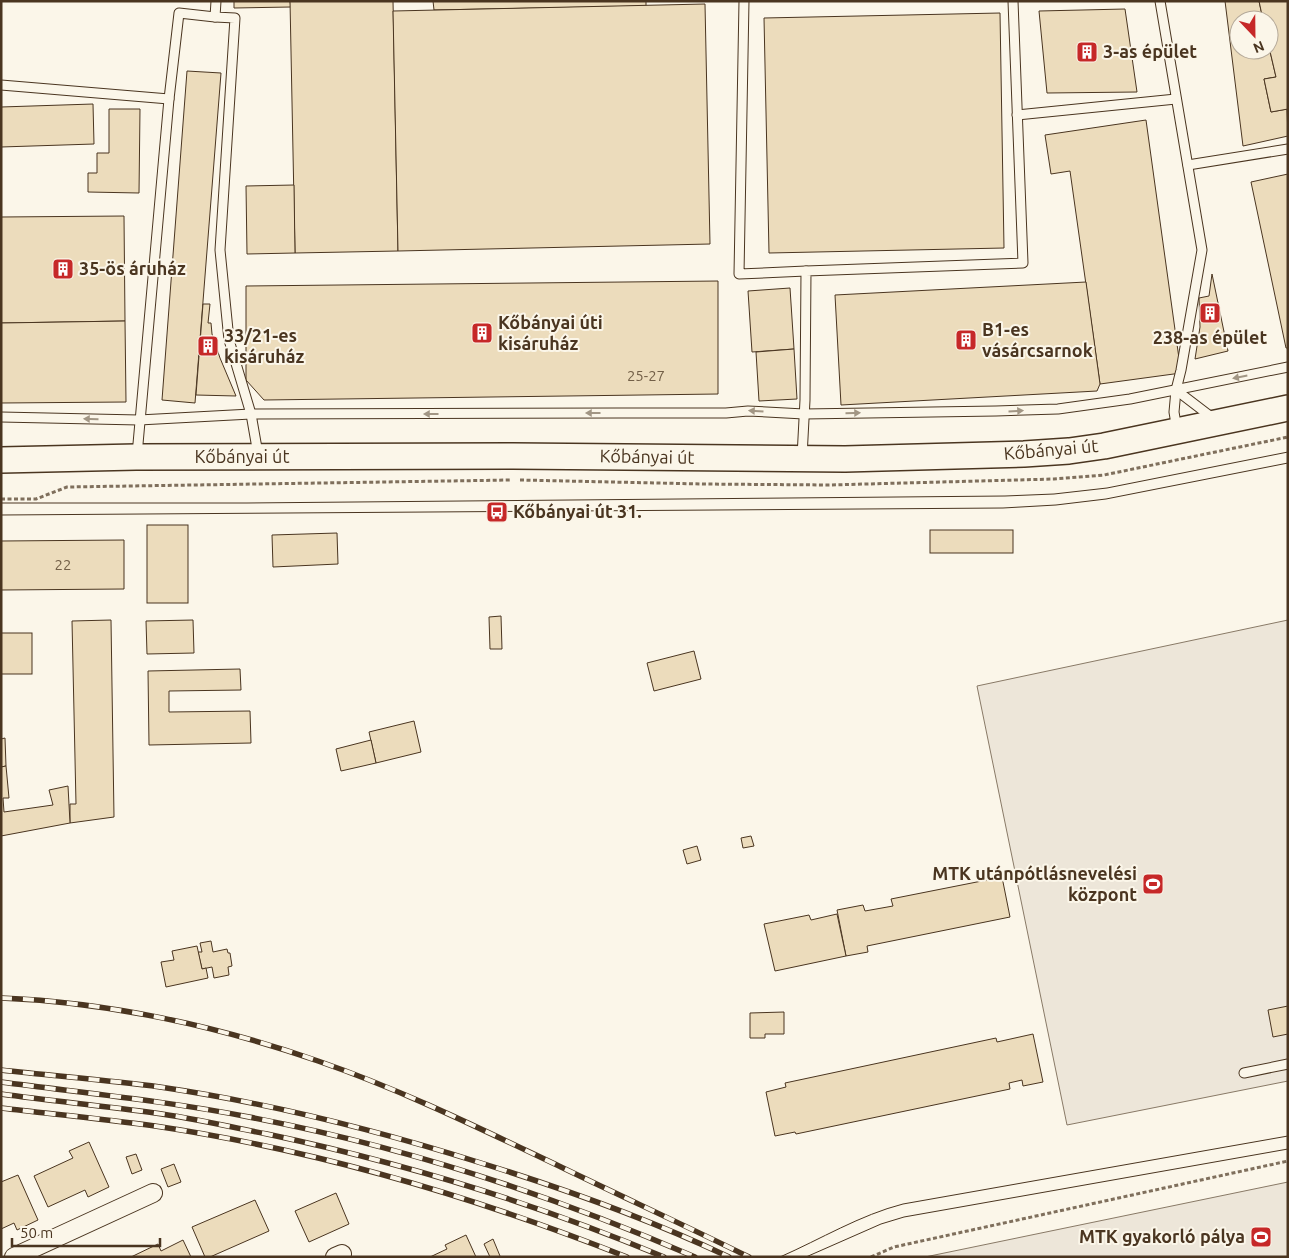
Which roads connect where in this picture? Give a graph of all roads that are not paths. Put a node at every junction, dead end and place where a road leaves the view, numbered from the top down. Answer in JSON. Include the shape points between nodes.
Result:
{"nodes":[{"id":1,"x":216,"y":1,"type":"edge"},
{"id":2,"x":744,"y":1,"type":"edge"},
{"id":3,"x":1013,"y":1,"type":"edge"},
{"id":4,"x":1160,"y":1,"type":"edge"},
{"id":5,"x":214,"y":17,"type":"junction"},
{"id":6,"x":1,"y":85,"type":"edge"},
{"id":7,"x":169,"y":99,"type":"junction"},
{"id":8,"x":1176,"y":99,"type":"junction"},
{"id":9,"x":1017,"y":115,"type":"junction"},
{"id":10,"x":1288,"y":149,"type":"edge"},
{"id":11,"x":1188,"y":165,"type":"junction"},
{"id":12,"x":806,"y":271,"type":"junction"},
{"id":13,"x":1288,"y":367,"type":"edge"},
{"id":14,"x":1176,"y":390,"type":"junction"},
{"id":15,"x":1288,"y":408,"type":"edge"},
{"id":16,"x":251,"y":414,"type":"junction"},
{"id":17,"x":804,"y":414,"type":"junction"},
{"id":18,"x":1,"y":417,"type":"edge"},
{"id":19,"x":139,"y":420,"type":"junction"},
{"id":20,"x":1218,"y":423,"type":"junction"},
{"id":21,"x":1177,"y":432,"type":"junction"},
{"id":22,"x":136,"y":457,"type":"junction"},
{"id":23,"x":259,"y":457,"type":"junction"},
{"id":24,"x":802,"y":458,"type":"junction"},
{"id":25,"x":1,"y":460,"type":"edge"},
{"id":26,"x":1288,"y":1064,"type":"edge"},
{"id":27,"x":1244,"y":1073,"type":"dead end"},
{"id":28,"x":153,"y":1193,"type":"dead end"},
{"id":29,"x":14,"y":1257,"type":"edge"}],
"edges":[{"from":1,"to":5,"type":"lane"},
{"from":2,"to":12,"type":"lane","via":[[739,274]]},
{"from":3,"to":9,"type":"lane"},
{"from":4,"to":8,"type":"lane"},
{"from":5,"to":7,"type":"lane","via":[[179,13]]},
{"from":5,"to":16,"type":"lane","via":[[235,18],[220,250],[229,340]]},
{"from":6,"to":7,"type":"lane"},
{"from":7,"to":19,"type":"lane"},
{"from":8,"to":9,"type":"lane"},
{"from":8,"to":11,"type":"lane"},
{"from":9,"to":12,"type":"lane","via":[[1023,262]]},
{"from":10,"to":11,"type":"lane"},
{"from":11,"to":14,"type":"lane","via":[[1202,250]]},
{"from":12,"to":17,"type":"lane"},
{"from":13,"to":14,"type":"lane","one_way":true},
{"from":17,"to":14,"type":"lane","one_way":true,"via":[[1058,409]]},
{"from":14,"to":20,"type":"lane"},
{"from":14,"to":21,"type":"lane","via":[[1174,412]]},
{"from":15,"to":20,"type":"main road","name":"Kőbányai út"},
{"from":17,"to":16,"type":"lane","one_way":true,"via":[[748,411]]},
{"from":16,"to":19,"type":"lane"},
{"from":16,"to":23,"type":"lane"},
{"from":17,"to":24,"type":"lane"},
{"from":19,"to":18,"type":"lane","one_way":true},
{"from":19,"to":22,"type":"lane"},
{"from":20,"to":21,"type":"main road","name":"Kőbányai út"},
{"from":21,"to":24,"type":"main road","name":"Kőbányai út","via":[[1104,446],[1033,454],[845,460]]},
{"from":22,"to":23,"type":"main road","name":"Kőbányai út"},
{"from":22,"to":25,"type":"main road","name":"Kőbányai út"},
{"from":23,"to":24,"type":"main road","name":"Kőbányai út"},
{"from":26,"to":27,"type":"lane"},
{"from":28,"to":29,"type":"street"}]}
